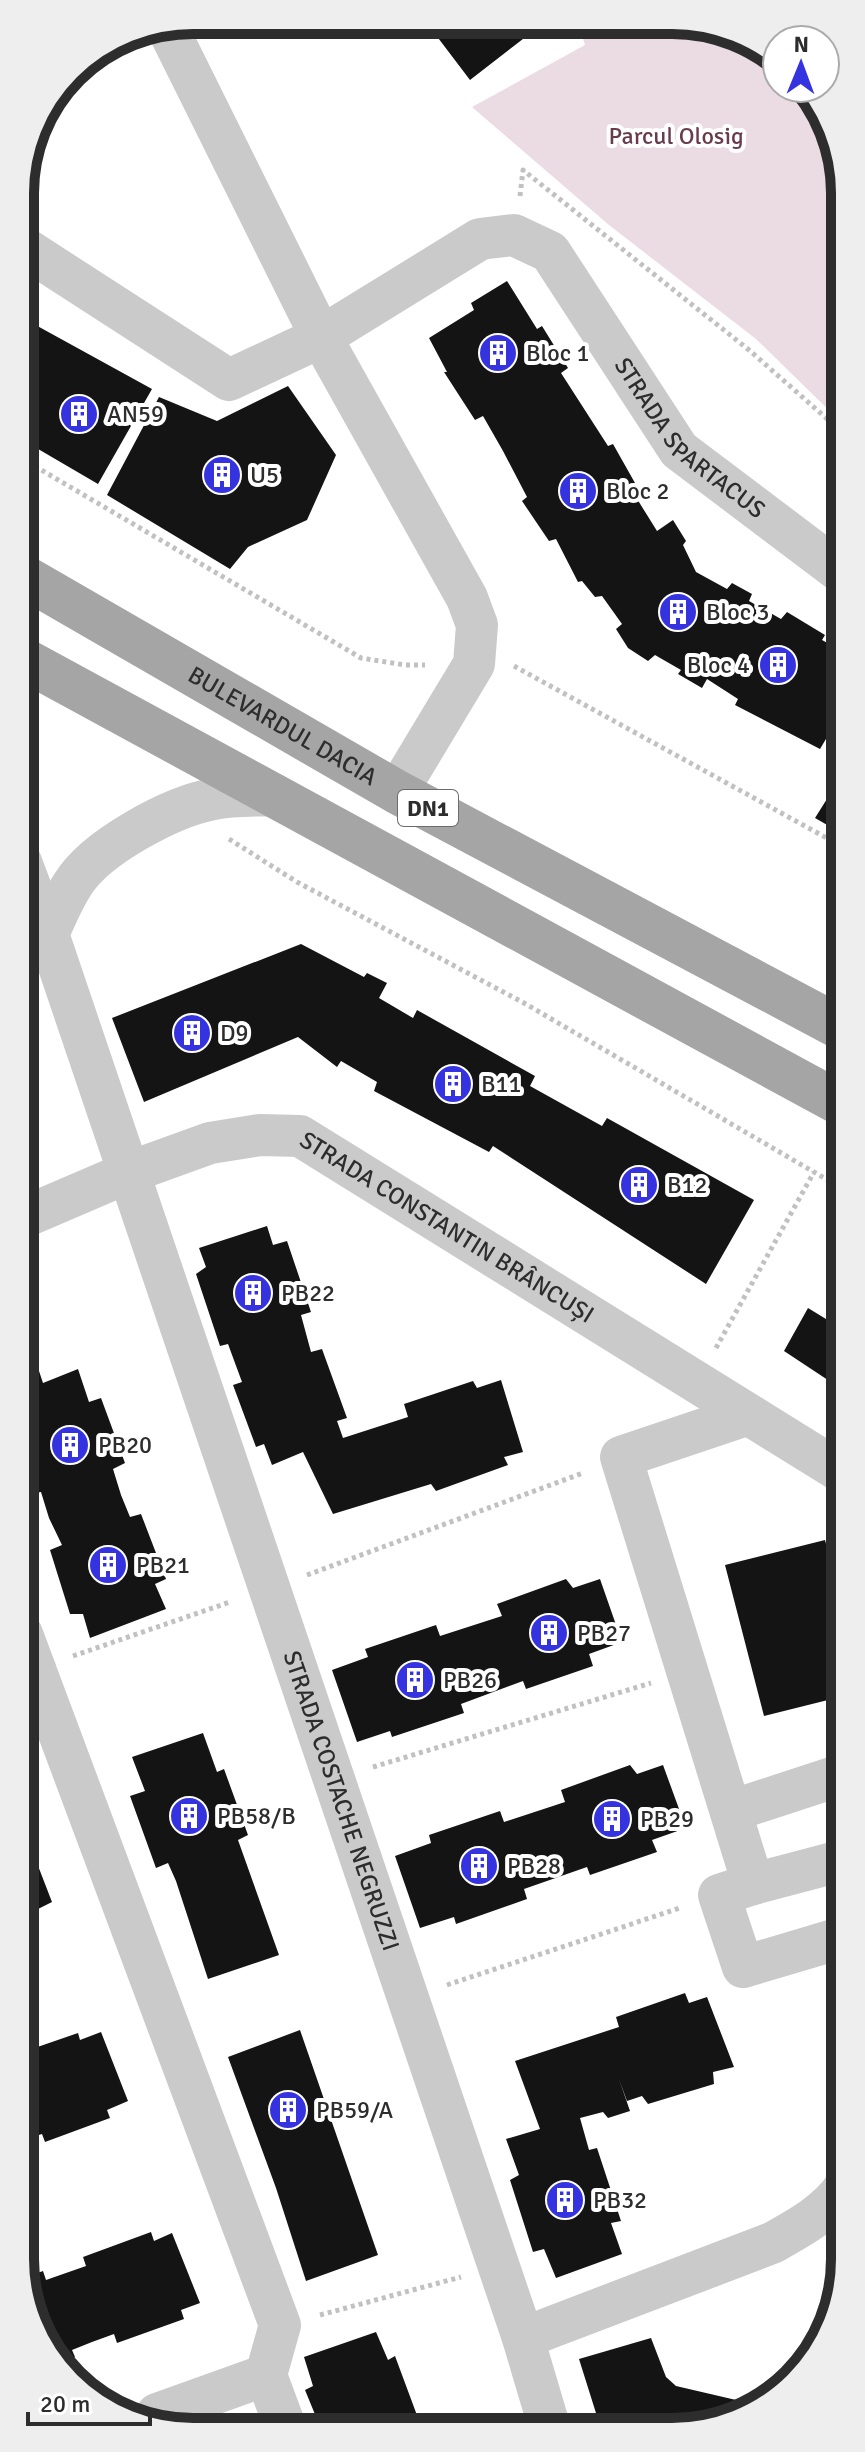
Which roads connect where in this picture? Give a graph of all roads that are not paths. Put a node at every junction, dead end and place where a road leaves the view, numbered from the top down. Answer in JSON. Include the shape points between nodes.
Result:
{"nodes":[{"id":1,"x":171,"y":36,"type":"edge"},
{"id":2,"x":34,"y":254,"type":"edge"},
{"id":3,"x":321,"y":337,"type":"junction"},
{"id":4,"x":831,"y":565,"type":"edge"},
{"id":5,"x":34,"y":583,"type":"edge"},
{"id":6,"x":34,"y":665,"type":"edge"},
{"id":7,"x":397,"y":792,"type":"junction"},
{"id":8,"x":275,"y":795,"type":"junction"},
{"id":9,"x":34,"y":897,"type":"edge"},
{"id":10,"x":48,"y":934,"type":"junction"},
{"id":11,"x":831,"y":1023,"type":"edge"},
{"id":12,"x":831,"y":1098,"type":"edge"},
{"id":13,"x":127,"y":1173,"type":"junction"},
{"id":14,"x":34,"y":1213,"type":"edge"},
{"id":15,"x":746,"y":1415,"type":"junction"},
{"id":16,"x":831,"y":1466,"type":"edge"},
{"id":17,"x":34,"y":1677,"type":"edge"},
{"id":18,"x":831,"y":1778,"type":"edge"},
{"id":19,"x":731,"y":1811,"type":"junction"},
{"id":20,"x":831,"y":1863,"type":"edge"},
{"id":21,"x":736,"y":1889,"type":"junction"},
{"id":22,"x":831,"y":1941,"type":"edge"},
{"id":23,"x":831,"y":2203,"type":"edge"},
{"id":24,"x":523,"y":2338,"type":"junction"},
{"id":25,"x":266,"y":2375,"type":"junction"},
{"id":26,"x":157,"y":2414,"type":"dead end"},
{"id":27,"x":282,"y":2418,"type":"edge"},
{"id":28,"x":547,"y":2418,"type":"edge"}],
"edges":[{"from":1,"to":3,"type":"street"},
{"from":2,"to":3,"type":"street","via":[[229,380]]},
{"from":3,"to":4,"type":"street","name":"STRADA SPARTACUS","via":[[480,239],[514,235],[550,252],[679,450]]},
{"from":3,"to":7,"type":"street","via":[[467,598],[477,625],[474,664]]},
{"from":5,"to":7,"type":"main road","name":"BULEVARDUL DACIA","number":"DN1"},
{"from":6,"to":8,"type":"main road","number":"DN1"},
{"from":7,"to":11,"type":"main road","name":"BULEVARDUL DACIA","number":"DN1"},
{"from":8,"to":10,"type":"street","via":[[216,798],[180,807],[93,859]]},
{"from":8,"to":12,"type":"main road","number":"DN1"},
{"from":9,"to":10,"type":"street"},
{"from":10,"to":13,"type":"street"},
{"from":13,"to":14,"type":"street","name":"STRADA CONSTANTIN BRÂNCUȘI"},
{"from":13,"to":15,"type":"street","name":"STRADA CONSTANTIN BRÂNCUȘI","via":[[210,1143],[260,1135],[300,1136]]},
{"from":13,"to":24,"type":"street","name":"STRADA COSTACHE NEGRUZZI"},
{"from":15,"to":16,"type":"street","name":"STRADA CONSTANTIN BRÂNCUȘI"},
{"from":15,"to":19,"type":"street","via":[[621,1457]]},
{"from":17,"to":25,"type":"street","via":[[280,2325]]},
{"from":18,"to":19,"type":"street"},
{"from":19,"to":21,"type":"street"},
{"from":20,"to":21,"type":"street"},
{"from":21,"to":22,"type":"street","via":[[743,1967]]},
{"from":23,"to":24,"type":"street","via":[[772,2243]]},
{"from":24,"to":28,"type":"street","name":"STRADA COSTACHE NEGRUZZI"},
{"from":25,"to":26,"type":"street"},
{"from":25,"to":27,"type":"street"}]}
